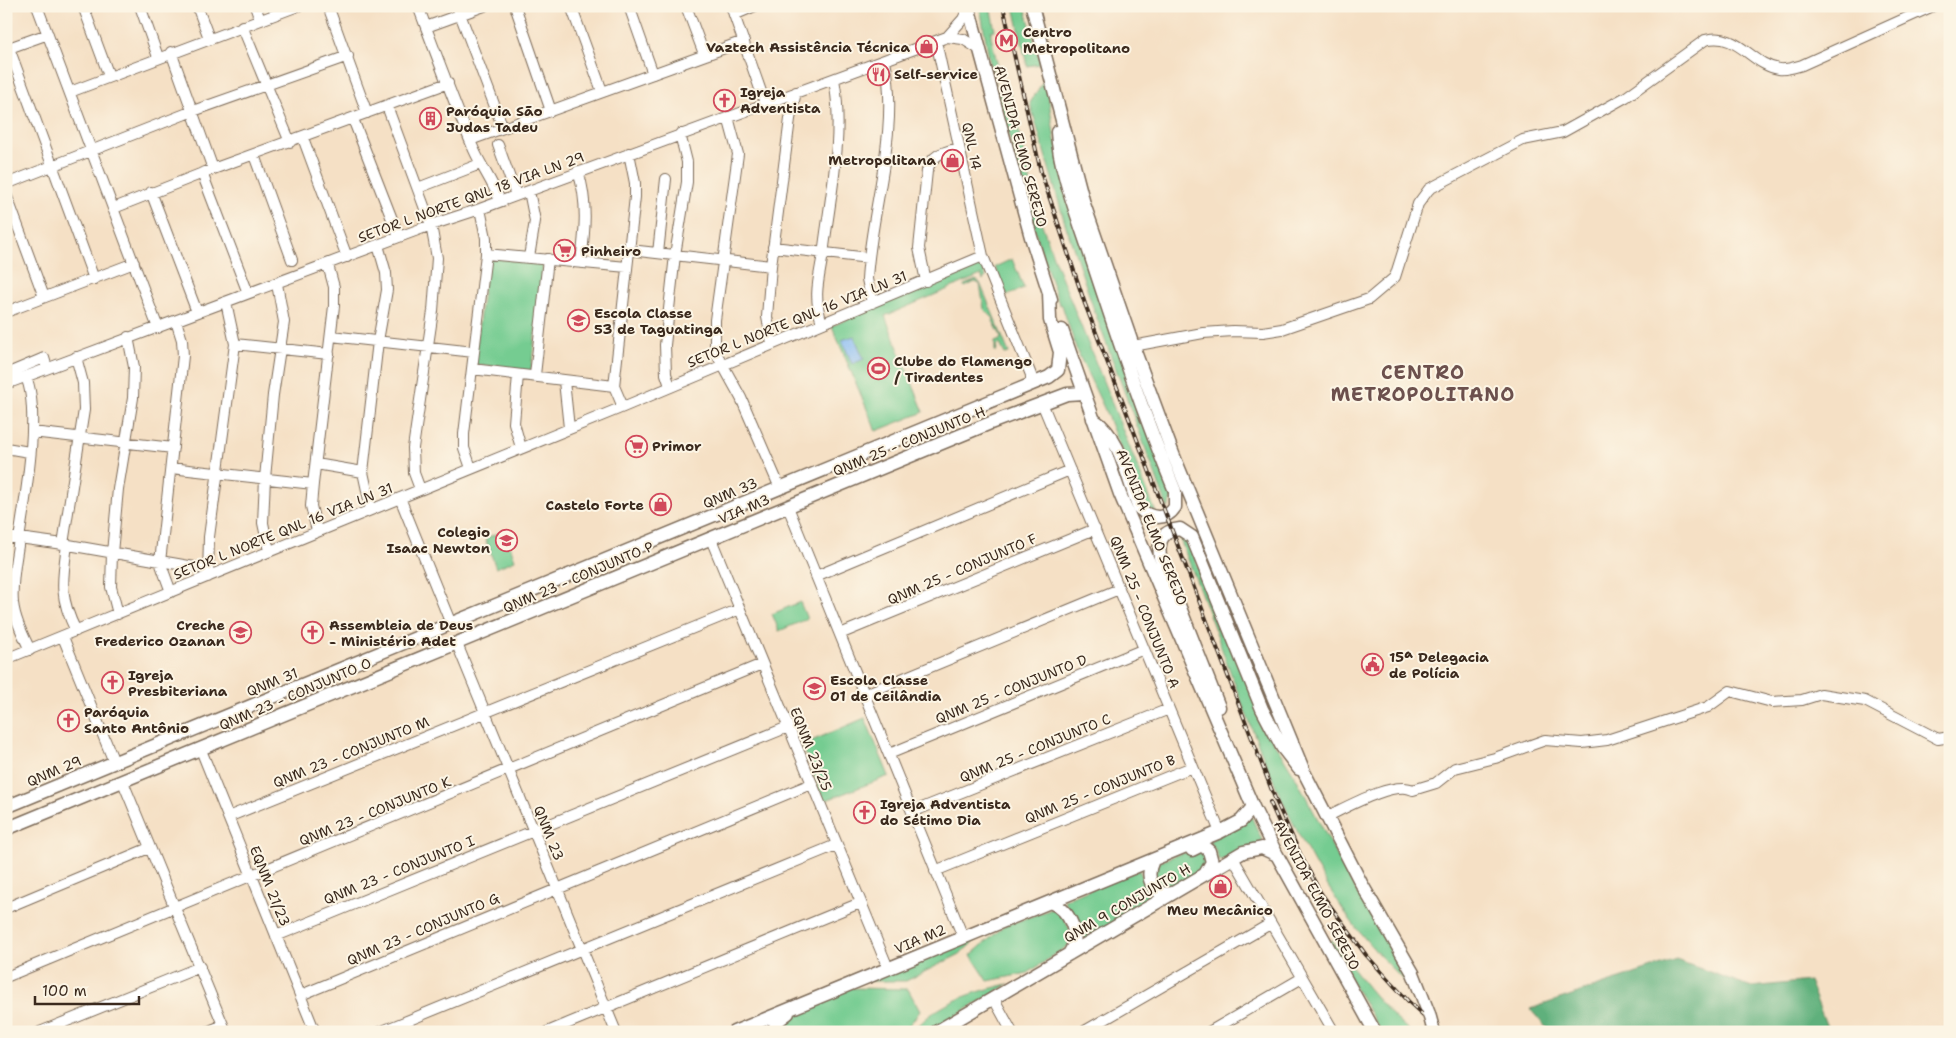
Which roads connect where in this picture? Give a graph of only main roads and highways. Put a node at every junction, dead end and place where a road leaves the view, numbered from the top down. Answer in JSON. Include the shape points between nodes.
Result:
{"nodes":[{"id":1,"x":1032,"y":6,"type":"edge"},
{"id":2,"x":970,"y":7,"type":"edge"},
{"id":3,"x":1060,"y":117,"type":"junction"},
{"id":4,"x":1049,"y":292,"type":"junction"},
{"id":5,"x":1031,"y":385,"type":"junction"},
{"id":6,"x":1083,"y":393,"type":"junction"},
{"id":7,"x":1093,"y":419,"type":"junction"},
{"id":8,"x":988,"y":424,"type":"junction"},
{"id":9,"x":910,"y":435,"type":"junction"},
{"id":10,"x":843,"y":462,"type":"junction"},
{"id":11,"x":869,"y":474,"type":"junction"},
{"id":12,"x":801,"y":502,"type":"junction"},
{"id":13,"x":788,"y":507,"type":"joint"},
{"id":14,"x":684,"y":528,"type":"junction"},
{"id":15,"x":711,"y":539,"type":"joint"},
{"id":16,"x":642,"y":567,"type":"junction"},
{"id":17,"x":505,"y":602,"type":"junction"},
{"id":18,"x":446,"y":626,"type":"joint"},
{"id":19,"x":478,"y":635,"type":"junction"},
{"id":20,"x":419,"y":637,"type":"junction"},
{"id":21,"x":457,"y":644,"type":"joint"},
{"id":22,"x":378,"y":675,"type":"junction"},
{"id":23,"x":245,"y":708,"type":"junction"},
{"id":24,"x":201,"y":750,"type":"junction"},
{"id":25,"x":1230,"y":752,"type":"junction"},
{"id":26,"x":108,"y":764,"type":"junction"},
{"id":27,"x":1305,"y":774,"type":"junction"},
{"id":28,"x":61,"y":806,"type":"junction"},
{"id":29,"x":6,"y":807,"type":"edge"},
{"id":30,"x":1253,"y":807,"type":"junction"},
{"id":31,"x":6,"y":829,"type":"edge"},
{"id":32,"x":1184,"y":847,"type":"junction"},
{"id":33,"x":1277,"y":855,"type":"junction"},
{"id":34,"x":1153,"y":860,"type":"junction"},
{"id":35,"x":1203,"y":875,"type":"junction"},
{"id":36,"x":1173,"y":893,"type":"junction"},
{"id":37,"x":1050,"y":902,"type":"junction"},
{"id":38,"x":1068,"y":954,"type":"junction"},
{"id":39,"x":791,"y":1009,"type":"junction"},
{"id":40,"x":734,"y":1032,"type":"edge"},
{"id":41,"x":772,"y":1032,"type":"edge"},
{"id":42,"x":936,"y":1032,"type":"edge"},
{"id":43,"x":1375,"y":1032,"type":"edge"},
{"id":44,"x":1434,"y":1032,"type":"edge"}],
"edges":[{"from":1,"to":3,"type":"main road"},
{"from":2,"to":4,"type":"main road","name":"AVENIDA ELMO SEREJO","via":[[1031,237]]},
{"from":3,"to":7,"type":"main road","via":[[1058,142],[1079,221],[1134,384],[1175,490],[1175,507],[1169,514],[1155,518],[1139,508],[1113,440]]},
{"from":3,"to":27,"type":"main road","via":[[1084,204],[1133,346],[1210,546]]},
{"from":4,"to":5,"type":"main road","name":"QNM 33","via":[[1050,320],[1060,363],[1056,373]]},
{"from":4,"to":6,"type":"main road","name":"AVENIDA ELMO SEREJO"},
{"from":5,"to":8,"type":"main road","via":[[1024,404],[1000,414]]},
{"from":5,"to":9,"type":"main road","name":"QNM 33"},
{"from":6,"to":7,"type":"main road","name":"AVENIDA ELMO SEREJO"},
{"from":6,"to":8,"type":"main road","name":"QNM 25 - CONJUNTO H","via":[[1067,394]]},
{"from":7,"to":25,"type":"main road","name":"AVENIDA ELMO SEREJO","via":[[1120,494]]},
{"from":8,"to":11,"type":"main road","name":"QNM 25 - CONJUNTO H"},
{"from":9,"to":10,"type":"main road","name":"QNM 33"},
{"from":9,"to":11,"type":"main road","via":[[894,447],[865,460],[862,468]]},
{"from":10,"to":12,"type":"main road","via":[[851,468],[848,477],[818,490]]},
{"from":10,"to":14,"type":"main road","name":"QNM 33"},
{"from":11,"to":12,"type":"main road","name":"QNM 25 - CONJUNTO H"},
{"from":12,"to":13,"type":"main road","name":"QNM 25 - CONJUNTO H"},
{"from":13,"to":15,"type":"main road","name":"VIA M3"},
{"from":14,"to":16,"type":"main road","via":[[665,542],[634,556],[634,562]]},
{"from":14,"to":17,"type":"main road","name":"QNM 33"},
{"from":15,"to":16,"type":"main road","name":"QNM 23 - CONJUNTO P"},
{"from":16,"to":19,"type":"main road","name":"QNM 23 - CONJUNTO P"},
{"from":17,"to":18,"type":"main road","name":"QNM 33"},
{"from":17,"to":19,"type":"main road","via":[[511,607],[510,615],[487,625]]},
{"from":18,"to":20,"type":"main road","name":"QNM 31"},
{"from":19,"to":21,"type":"main road","name":"QNM 23 - CONJUNTO P"},
{"from":20,"to":22,"type":"main road","via":[[403,649],[370,662],[369,671]]},
{"from":20,"to":23,"type":"main road","name":"QNM 31"},
{"from":21,"to":22,"type":"main road","name":"QNM 23 - CONJUNTO O"},
{"from":22,"to":24,"type":"main road","name":"QNM 23 - CONJUNTO O"},
{"from":23,"to":24,"type":"main road","via":[[252,713],[251,722],[214,739]]},
{"from":23,"to":26,"type":"main road","name":"QNM 31"},
{"from":24,"to":28,"type":"main road"},
{"from":25,"to":27,"type":"main road","via":[[1225,724],[1160,557],[1158,546],[1161,537],[1171,530],[1180,528],[1192,537],[1262,709],[1291,762]]},
{"from":25,"to":30,"type":"main road","name":"AVENIDA ELMO SEREJO"},
{"from":26,"to":28,"type":"main road","via":[[87,780],[55,794],[55,801]]},
{"from":26,"to":29,"type":"main road","name":"QNM 29"},
{"from":27,"to":44,"type":"main road","bridge":true,"via":[[1360,883],[1410,967]]},
{"from":28,"to":31,"type":"main road"},
{"from":30,"to":32,"type":"main road","via":[[1241,821]]},
{"from":30,"to":33,"type":"main road","name":"AVENIDA ELMO SEREJO"},
{"from":32,"to":34,"type":"main road"},
{"from":32,"to":35,"type":"main road","via":[[1192,850],[1202,845],[1209,851],[1211,866]]},
{"from":33,"to":35,"type":"main road","name":"QNM 9 CONJUNTO H","via":[[1270,850],[1247,850]]},
{"from":33,"to":43,"type":"main road","name":"AVENIDA ELMO SEREJO"},
{"from":34,"to":36,"type":"main road","via":[[1148,874],[1152,886],[1161,893]]},
{"from":34,"to":37,"type":"main road"},
{"from":35,"to":36,"type":"main road","name":"QNM 9 CONJUNTO H"},
{"from":36,"to":38,"type":"main road","name":"QNM 9 CONJUNTO H"},
{"from":37,"to":38,"type":"main road","via":[[1064,910],[1076,935]]},
{"from":37,"to":39,"type":"main road","name":"VIA M2"},
{"from":38,"to":42,"type":"main road","name":"QNM 9 CONJUNTO H"},
{"from":39,"to":40,"type":"main road","name":"VIA M2"},
{"from":39,"to":41,"type":"main road"}]}
